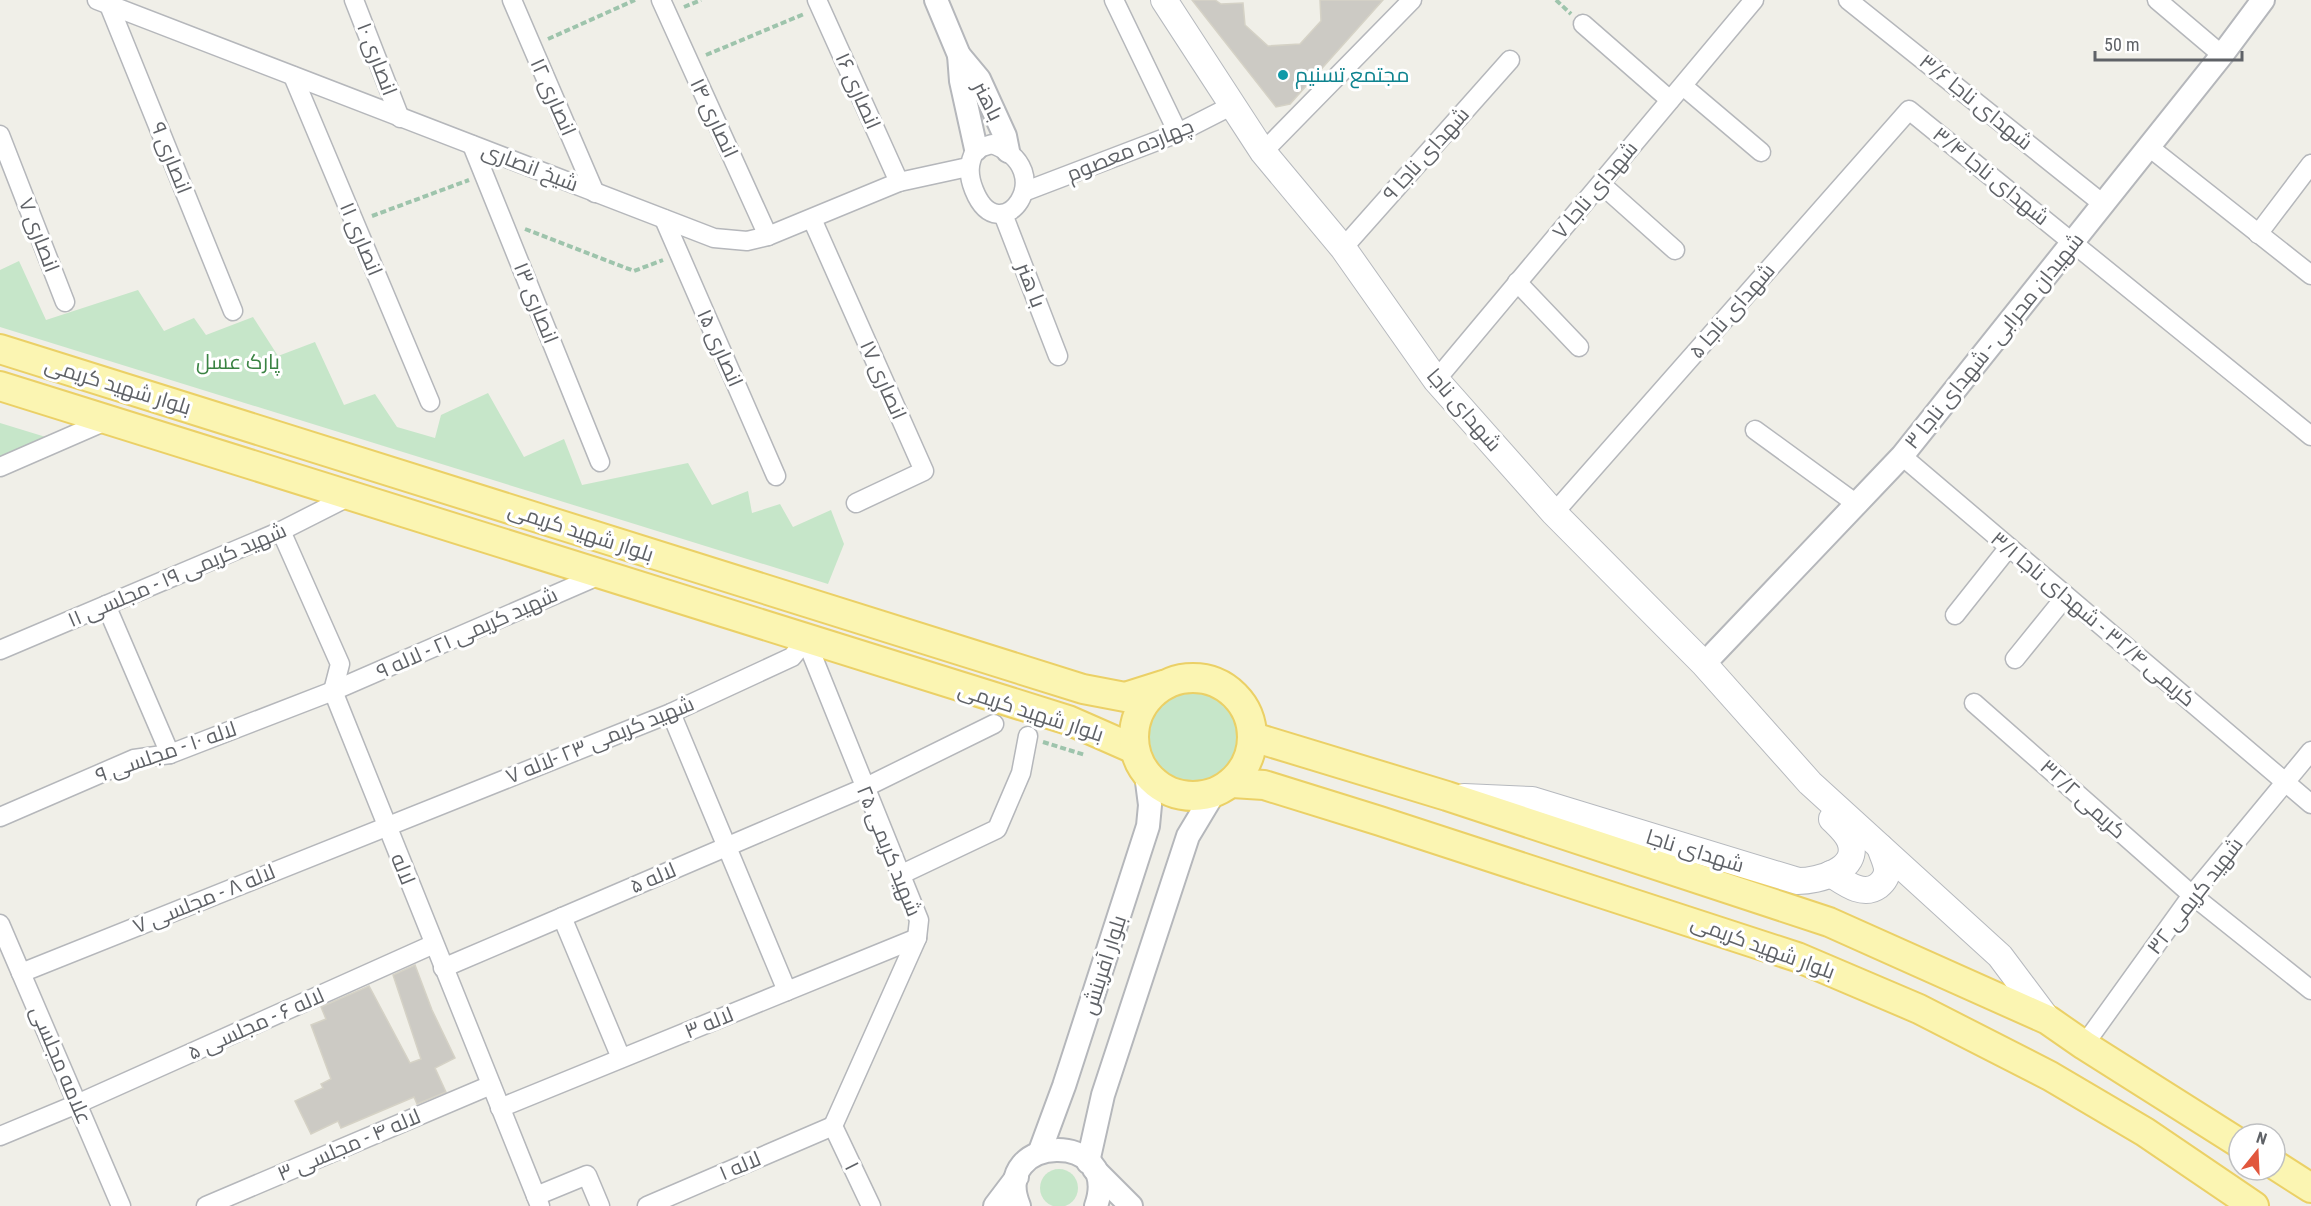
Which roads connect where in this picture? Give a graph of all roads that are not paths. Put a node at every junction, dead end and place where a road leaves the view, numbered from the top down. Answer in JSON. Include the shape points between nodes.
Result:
{"nodes":[{"id":1,"x":354,"y":0,"type":"edge"},
{"id":2,"x":512,"y":0,"type":"edge"},
{"id":3,"x":661,"y":0,"type":"edge"},
{"id":4,"x":936,"y":0,"type":"edge"},
{"id":5,"x":1114,"y":0,"type":"edge"},
{"id":6,"x":1164,"y":0,"type":"edge"},
{"id":7,"x":1412,"y":0,"type":"edge"},
{"id":8,"x":1754,"y":0,"type":"edge"},
{"id":9,"x":1848,"y":0,"type":"edge"},
{"id":10,"x":2157,"y":0,"type":"edge"},
{"id":11,"x":2263,"y":0,"type":"edge"},
{"id":12,"x":103,"y":2,"type":"edge"},
{"id":13,"x":818,"y":4,"type":"edge"},
{"id":14,"x":1583,"y":24,"type":"dead end"},
{"id":15,"x":959,"y":55,"type":"junction"},
{"id":16,"x":2222,"y":55,"type":"junction"},
{"id":17,"x":1510,"y":60,"type":"dead end"},
{"id":18,"x":293,"y":76,"type":"junction"},
{"id":19,"x":1683,"y":86,"type":"junction"},
{"id":20,"x":1670,"y":100,"type":"junction"},
{"id":21,"x":1233,"y":105,"type":"junction"},
{"id":22,"x":1909,"y":110,"type":"joint"},
{"id":23,"x":400,"y":118,"type":"junction"},
{"id":24,"x":1178,"y":133,"type":"junction"},
{"id":25,"x":0,"y":135,"type":"edge"},
{"id":26,"x":472,"y":145,"type":"junction"},
{"id":27,"x":2149,"y":147,"type":"junction"},
{"id":28,"x":1008,"y":151,"type":"junction"},
{"id":29,"x":1263,"y":152,"type":"junction"},
{"id":30,"x":1761,"y":152,"type":"dead end"},
{"id":31,"x":972,"y":158,"type":"junction"},
{"id":32,"x":2311,"y":164,"type":"edge"},
{"id":33,"x":899,"y":182,"type":"junction"},
{"id":34,"x":1601,"y":184,"type":"junction"},
{"id":35,"x":1026,"y":191,"type":"junction"},
{"id":36,"x":595,"y":193,"type":"junction"},
{"id":37,"x":2103,"y":204,"type":"junction"},
{"id":38,"x":1003,"y":214,"type":"junction"},
{"id":39,"x":664,"y":219,"type":"junction"},
{"id":40,"x":812,"y":219,"type":"junction"},
{"id":41,"x":2258,"y":234,"type":"junction"},
{"id":42,"x":768,"y":236,"type":"junction"},
{"id":43,"x":2072,"y":243,"type":"junction"},
{"id":44,"x":1343,"y":248,"type":"junction"},
{"id":45,"x":1676,"y":250,"type":"dead end"},
{"id":46,"x":2311,"y":275,"type":"edge"},
{"id":47,"x":1517,"y":282,"type":"junction"},
{"id":48,"x":65,"y":302,"type":"dead end"},
{"id":49,"x":233,"y":311,"type":"dead end"},
{"id":50,"x":1579,"y":347,"type":"dead end"},
{"id":51,"x":0,"y":349,"type":"edge"},
{"id":52,"x":1058,"y":356,"type":"dead end"},
{"id":53,"x":1436,"y":380,"type":"junction"},
{"id":54,"x":0,"y":386,"type":"edge"},
{"id":55,"x":430,"y":402,"type":"dead end"},
{"id":56,"x":108,"y":420,"type":"junction"},
{"id":57,"x":1755,"y":430,"type":"dead end"},
{"id":58,"x":2311,"y":436,"type":"edge"},
{"id":59,"x":1902,"y":456,"type":"junction"},
{"id":60,"x":600,"y":462,"type":"dead end"},
{"id":61,"x":0,"y":467,"type":"edge"},
{"id":62,"x":776,"y":476,"type":"dead end"},
{"id":63,"x":352,"y":495,"type":"junction"},
{"id":64,"x":856,"y":502,"type":"dead end"},
{"id":65,"x":1858,"y":505,"type":"junction"},
{"id":66,"x":1554,"y":513,"type":"junction"},
{"id":67,"x":281,"y":531,"type":"junction"},
{"id":68,"x":2009,"y":547,"type":"junction"},
{"id":69,"x":600,"y":575,"type":"junction"},
{"id":70,"x":2066,"y":596,"type":"junction"},
{"id":71,"x":106,"y":605,"type":"junction"},
{"id":72,"x":1955,"y":615,"type":"dead end"},
{"id":73,"x":806,"y":640,"type":"junction"},
{"id":74,"x":0,"y":651,"type":"edge"},
{"id":75,"x":2015,"y":659,"type":"dead end"},
{"id":76,"x":1704,"y":664,"type":"junction"},
{"id":77,"x":1163,"y":685,"type":"junction"},
{"id":78,"x":1083,"y":689,"type":"junction"},
{"id":79,"x":333,"y":691,"type":"junction"},
{"id":80,"x":1974,"y":702,"type":"dead end"},
{"id":81,"x":671,"y":713,"type":"junction"},
{"id":82,"x":1068,"y":720,"type":"junction"},
{"id":83,"x":994,"y":724,"type":"dead end"},
{"id":84,"x":1028,"y":736,"type":"dead end"},
{"id":85,"x":1253,"y":737,"type":"junction"},
{"id":86,"x":1134,"y":749,"type":"junction"},
{"id":87,"x":2311,"y":751,"type":"edge"},
{"id":88,"x":170,"y":754,"type":"junction"},
{"id":89,"x":1321,"y":759,"type":"junction"},
{"id":90,"x":1146,"y":774,"type":"junction"},
{"id":91,"x":2285,"y":782,"type":"junction"},
{"id":92,"x":1810,"y":783,"type":"junction"},
{"id":93,"x":1223,"y":787,"type":"junction"},
{"id":94,"x":864,"y":788,"type":"junction"},
{"id":95,"x":1447,"y":796,"type":"junction"},
{"id":96,"x":1303,"y":797,"type":"junction"},
{"id":97,"x":2311,"y":804,"type":"edge"},
{"id":98,"x":0,"y":817,"type":"edge"},
{"id":99,"x":386,"y":826,"type":"junction"},
{"id":100,"x":727,"y":847,"type":"junction"},
{"id":101,"x":1880,"y":847,"type":"junction"},
{"id":102,"x":1831,"y":874,"type":"junction"},
{"id":103,"x":900,"y":875,"type":"junction"},
{"id":104,"x":2192,"y":895,"type":"junction"},
{"id":105,"x":562,"y":917,"type":"junction"},
{"id":106,"x":0,"y":924,"type":"edge"},
{"id":107,"x":918,"y":938,"type":"junction"},
{"id":108,"x":434,"y":944,"type":"junction"},
{"id":109,"x":5,"y":952,"type":"edge"},
{"id":110,"x":443,"y":968,"type":"junction"},
{"id":111,"x":21,"y":973,"type":"junction"},
{"id":112,"x":2311,"y":990,"type":"edge"},
{"id":113,"x":787,"y":991,"type":"junction"},
{"id":114,"x":2048,"y":1020,"type":"junction"},
{"id":115,"x":2084,"y":1046,"type":"junction"},
{"id":116,"x":621,"y":1058,"type":"junction"},
{"id":117,"x":491,"y":1085,"type":"junction"},
{"id":118,"x":77,"y":1104,"type":"junction"},
{"id":119,"x":500,"y":1108,"type":"junction"},
{"id":120,"x":833,"y":1126,"type":"junction"},
{"id":121,"x":2227,"y":1135,"type":"edge"},
{"id":122,"x":0,"y":1136,"type":"edge"},
{"id":123,"x":1040,"y":1152,"type":"junction"},
{"id":124,"x":1091,"y":1165,"type":"junction"},
{"id":125,"x":2287,"y":1173,"type":"edge"},
{"id":126,"x":1017,"y":1176,"type":"junction"},
{"id":127,"x":2311,"y":1188,"type":"edge"},
{"id":128,"x":538,"y":1201,"type":"edge"},
{"id":129,"x":2251,"y":1205,"type":"edge"},
{"id":130,"x":121,"y":1206,"type":"edge"},
{"id":131,"x":206,"y":1206,"type":"edge"},
{"id":132,"x":600,"y":1206,"type":"edge"},
{"id":133,"x":647,"y":1206,"type":"edge"},
{"id":134,"x":871,"y":1206,"type":"edge"},
{"id":135,"x":995,"y":1206,"type":"edge"},
{"id":136,"x":1019,"y":1206,"type":"edge"},
{"id":137,"x":1096,"y":1206,"type":"edge"},
{"id":138,"x":1131,"y":1206,"type":"edge"}],
"edges":[{"from":1,"to":23,"type":"street","name":"انصاری ۱۰"},
{"from":2,"to":36,"type":"street","name":"انصاری ۱۲"},
{"from":3,"to":42,"type":"street","name":"انصاری ۱۴"},
{"from":4,"to":15,"type":"street","name":"باهنر"},
{"from":5,"to":24,"type":"street"},
{"from":6,"to":21,"type":"main road","name":"شهدای ناجا"},
{"from":7,"to":29,"type":"street"},
{"from":8,"to":19,"type":"street","name":"شهدای ناجا ۷"},
{"from":9,"to":37,"type":"street","name":"شهدای ناجا ۳/۶"},
{"from":10,"to":16,"type":"street"},
{"from":11,"to":16,"type":"street","name":"شهیدان محرابی - شهدای ناجا ۳"},
{"from":12,"to":18,"type":"street","name":"شیخ انصاری"},
{"from":12,"to":49,"type":"street","name":"انصاری ۹"},
{"from":13,"to":33,"type":"street","name":"انصاری ۱۶"},
{"from":14,"to":20,"type":"street"},
{"from":15,"to":28,"type":"street","name":"باهنر","via":[[979,78]]},
{"from":15,"to":31,"type":"street","name":"باهنر"},
{"from":16,"to":27,"type":"street","name":"شهیدان محرابی - شهدای ناجا ۳"},
{"from":17,"to":44,"type":"street","name":"شهدای ناجا ۹"},
{"from":18,"to":23,"type":"street","name":"شیخ انصاری"},
{"from":18,"to":55,"type":"street","name":"انصاری ۱۱"},
{"from":19,"to":20,"type":"street","name":"شهدای ناجا ۷"},
{"from":19,"to":30,"type":"street"},
{"from":20,"to":34,"type":"street","name":"شهدای ناجا ۷"},
{"from":21,"to":24,"type":"street","name":"چهارده معصوم"},
{"from":21,"to":29,"type":"main road","name":"شهدای ناجا"},
{"from":22,"to":43,"type":"street","name":"شهدای ناجا ۳/۴"},
{"from":22,"to":66,"type":"street","name":"شهدای ناجا ۵"},
{"from":23,"to":26,"type":"street","name":"شیخ انصاری"},
{"from":24,"to":35,"type":"street","name":"چهارده معصوم"},
{"from":25,"to":48,"type":"street","name":"انصاری ۷"},
{"from":26,"to":36,"type":"street","name":"شیخ انصاری"},
{"from":26,"to":60,"type":"street","name":"انصاری ۱۳"},
{"from":27,"to":37,"type":"street","name":"شهیدان محرابی - شهدای ناجا ۳"},
{"from":27,"to":41,"type":"street"},
{"from":28,"to":31,"type":"street","via":[[992,144]]},
{"from":28,"to":35,"type":"street","via":[[1022,172]]},
{"from":29,"to":44,"type":"main road","name":"شهدای ناجا"},
{"from":31,"to":33,"type":"street","name":"شیخ انصاری"},
{"from":31,"to":38,"type":"street","via":[[974,190],[979,200],[993,212]]},
{"from":32,"to":41,"type":"street"},
{"from":33,"to":40,"type":"street","name":"شیخ انصاری"},
{"from":34,"to":45,"type":"street"},
{"from":34,"to":47,"type":"street","name":"شهدای ناجا ۷"},
{"from":35,"to":38,"type":"street","via":[[1019,204]]},
{"from":36,"to":39,"type":"street","name":"شیخ انصاری"},
{"from":37,"to":43,"type":"street","name":"شهیدان محرابی - شهدای ناجا ۳"},
{"from":38,"to":52,"type":"street","name":"با هنر"},
{"from":39,"to":42,"type":"street","name":"شیخ انصاری","via":[[714,238],[747,241]]},
{"from":39,"to":62,"type":"street","name":"انصاری ۱۵"},
{"from":40,"to":42,"type":"street","name":"شیخ انصاری"},
{"from":40,"to":64,"type":"street","name":"انصاری ۱۷","via":[[924,471]]},
{"from":41,"to":46,"type":"street"},
{"from":43,"to":58,"type":"street","name":"شهدای ناجا ۳/۴"},
{"from":43,"to":59,"type":"street","name":"شهیدان محرابی - شهدای ناجا ۳"},
{"from":44,"to":53,"type":"main road","name":"شهدای ناجا"},
{"from":47,"to":50,"type":"street"},
{"from":47,"to":53,"type":"street","name":"شهدای ناجا ۷"},
{"from":51,"to":78,"type":"main road","name":"بلوار شهید کریمی"},
{"from":53,"to":66,"type":"main road","name":"شهدای ناجا"},
{"from":54,"to":56,"type":"main road","name":"بلوار شهید کریمی"},
{"from":56,"to":61,"type":"street"},
{"from":56,"to":63,"type":"main road","name":"بلوار شهید کریمی"},
{"from":57,"to":65,"type":"street"},
{"from":59,"to":65,"type":"street","name":"شهیدان محرابی - شهدای ناجا ۳"},
{"from":59,"to":68,"type":"street","name":"کریمی ۳۲/۴ - شهدای ناجا ۳/۱"},
{"from":63,"to":67,"type":"street","name":"شهید کریمی ۱۹ - مجلسی ۱۱"},
{"from":63,"to":69,"type":"main road","name":"بلوار شهید کریمی"},
{"from":65,"to":76,"type":"street","name":"شهیدان محرابی - شهدای ناجا ۳"},
{"from":66,"to":76,"type":"main road","name":"شهدای ناجا"},
{"from":67,"to":71,"type":"street","name":"شهید کریمی ۱۹ - مجلسی ۱۱"},
{"from":67,"to":79,"type":"street","via":[[340,664]]},
{"from":68,"to":70,"type":"street","name":"کریمی ۳۲/۴ - شهدای ناجا ۳/۱"},
{"from":68,"to":72,"type":"street"},
{"from":69,"to":73,"type":"main road","name":"بلوار شهید کریمی"},
{"from":69,"to":79,"type":"street","name":"شهید کریمی ۲۱ - لاله ۹"},
{"from":70,"to":75,"type":"street"},
{"from":70,"to":91,"type":"street","name":"کریمی ۳۲/۴ - شهدای ناجا ۳/۱"},
{"from":71,"to":74,"type":"street","name":"شهید کریمی ۱۹ - مجلسی ۱۱"},
{"from":71,"to":88,"type":"street"},
{"from":73,"to":81,"type":"street","name":"شهید کریمی ۲۳ -لاله ۷","via":[[792,657]]},
{"from":73,"to":82,"type":"main road","name":"بلوار شهید کریمی"},
{"from":73,"to":94,"type":"street","name":"شهید کریمی ۲۵"},
{"from":76,"to":92,"type":"main road","name":"شهدای ناجا"},
{"from":77,"to":78,"type":"main road","name":"بلوار شهید کریمی","via":[[1125,697]]},
{"from":77,"to":85,"type":"main road","via":[[1180,678],[1198,677],[1223,686],[1243,704]]},
{"from":77,"to":86,"type":"main road","via":[[1138,712],[1133,730]]},
{"from":78,"to":82,"type":"main road","via":[[1098,700],[1094,718],[1089,723]]},
{"from":79,"to":88,"type":"street","name":"لاله ۱۰ - مجلسی ۹"},
{"from":79,"to":99,"type":"street","name":"لاله"},
{"from":80,"to":104,"type":"street","name":"کریمی ۳۲/۲"},
{"from":81,"to":99,"type":"street","name":"شهید کریمی ۲۳ -لاله ۷"},
{"from":81,"to":100,"type":"street"},
{"from":82,"to":86,"type":"main road","name":"بلوار شهید کریمی"},
{"from":83,"to":94,"type":"street","name":"لاله ۵"},
{"from":84,"to":103,"type":"street","via":[[1021,773],[997,829]]},
{"from":85,"to":89,"type":"main road","name":"بلوار شهید کریمی"},
{"from":85,"to":93,"type":"main road","via":[[1247,762]]},
{"from":86,"to":90,"type":"main road"},
{"from":87,"to":91,"type":"street","name":"شهید کریمی ۳۲"},
{"from":88,"to":98,"type":"street","name":"لاله ۱۰ - مجلسی ۹","via":[[134,759]]},
{"from":89,"to":95,"type":"main road","name":"بلوار شهید کریمی"},
{"from":89,"to":96,"type":"main road","via":[[1299,771],[1297,788]]},
{"from":90,"to":93,"type":"main road","via":[[1158,786],[1188,797],[1204,796]]},
{"from":90,"to":123,"type":"street","name":"بلوار آفرینش","via":[[1148,826]]},
{"from":91,"to":97,"type":"street","name":"کریمی ۳۲/۴ - شهدای ناجا ۳/۱"},
{"from":91,"to":104,"type":"street","name":"شهید کریمی ۳۲"},
{"from":92,"to":101,"type":"main road","name":"شهدای ناجا"},
{"from":92,"to":102,"type":"main road","name":"شهدای ناجا","via":[[1828,814],[1850,839],[1850,858],[1844,867]]},
{"from":93,"to":96,"type":"main road","name":"بلوار شهید کریمی","via":[[1264,785]]},
{"from":93,"to":124,"type":"street","name":"بلوار آفرینش","via":[[1188,836],[1103,1095]]},
{"from":94,"to":100,"type":"street","name":"لاله ۵"},
{"from":94,"to":103,"type":"street","name":"شهید کریمی ۲۵"},
{"from":95,"to":102,"type":"main road","name":"شهدای ناجا","via":[[1532,800],[1773,875],[1813,881]]},
{"from":95,"to":114,"type":"main road","name":"بلوار شهید کریمی","via":[[1829,922]]},
{"from":96,"to":129,"type":"main road","name":"بلوار شهید کریمی","via":[[1797,957],[1908,1004],[2059,1082],[2145,1132]]},
{"from":99,"to":108,"type":"street","name":"لاله"},
{"from":99,"to":111,"type":"street","name":"لاله ۸ - مجلسی ۷"},
{"from":100,"to":105,"type":"street","name":"لاله ۵"},
{"from":100,"to":113,"type":"street"},
{"from":101,"to":102,"type":"main road","via":[[1887,870],[1883,882],[1875,888],[1867,891]]},
{"from":101,"to":114,"type":"main road","name":"شهدای ناجا","via":[[2000,956]]},
{"from":103,"to":107,"type":"street","name":"شهید کریمی ۲۵","via":[[919,920]]},
{"from":104,"to":112,"type":"street","name":"کریمی ۳۲/۲"},
{"from":104,"to":115,"type":"street","name":"شهید کریمی ۳۲"},
{"from":105,"to":110,"type":"street","name":"لاله ۵"},
{"from":105,"to":116,"type":"street"},
{"from":106,"to":109,"type":"street","name":"علامه مجلسی"},
{"from":107,"to":113,"type":"street","name":"لاله ۳"},
{"from":107,"to":120,"type":"street","name":"شهید کریمی ۲۵"},
{"from":108,"to":110,"type":"street","name":"لاله"},
{"from":108,"to":118,"type":"street","name":"لاله ۶ - مجلسی ۵"},
{"from":109,"to":111,"type":"street","name":"علامه مجلسی"},
{"from":110,"to":117,"type":"street","name":"لاله"},
{"from":111,"to":118,"type":"street","name":"علامه مجلسی"},
{"from":113,"to":116,"type":"street","name":"لاله ۳"},
{"from":114,"to":115,"type":"main road","name":"بلوار شهید کریمی"},
{"from":115,"to":121,"type":"main road","name":"بلوار شهید کریمی"},
{"from":116,"to":119,"type":"street","name":"لاله ۳"},
{"from":117,"to":119,"type":"street","name":"لاله"},
{"from":117,"to":131,"type":"street","name":"لاله ۴ - مجلسی ۳"},
{"from":118,"to":122,"type":"street","name":"لاله ۶ - مجلسی ۵"},
{"from":118,"to":130,"type":"street","name":"علامه مجلسی"},
{"from":119,"to":128,"type":"street","name":"لاله"},
{"from":120,"to":133,"type":"street","name":"لاله ۱"},
{"from":120,"to":134,"type":"street","name":"۱"},
{"from":123,"to":124,"type":"street","via":[[1066,1149]]},
{"from":123,"to":126,"type":"street","via":[[1030,1157]]},
{"from":124,"to":137,"type":"street","via":[[1099,1192]]},
{"from":124,"to":138,"type":"street"},
{"from":125,"to":127,"type":"main road"},
{"from":126,"to":135,"type":"street"},
{"from":126,"to":136,"type":"street"},
{"from":128,"to":132,"type":"street","via":[[587,1175]]}]}
